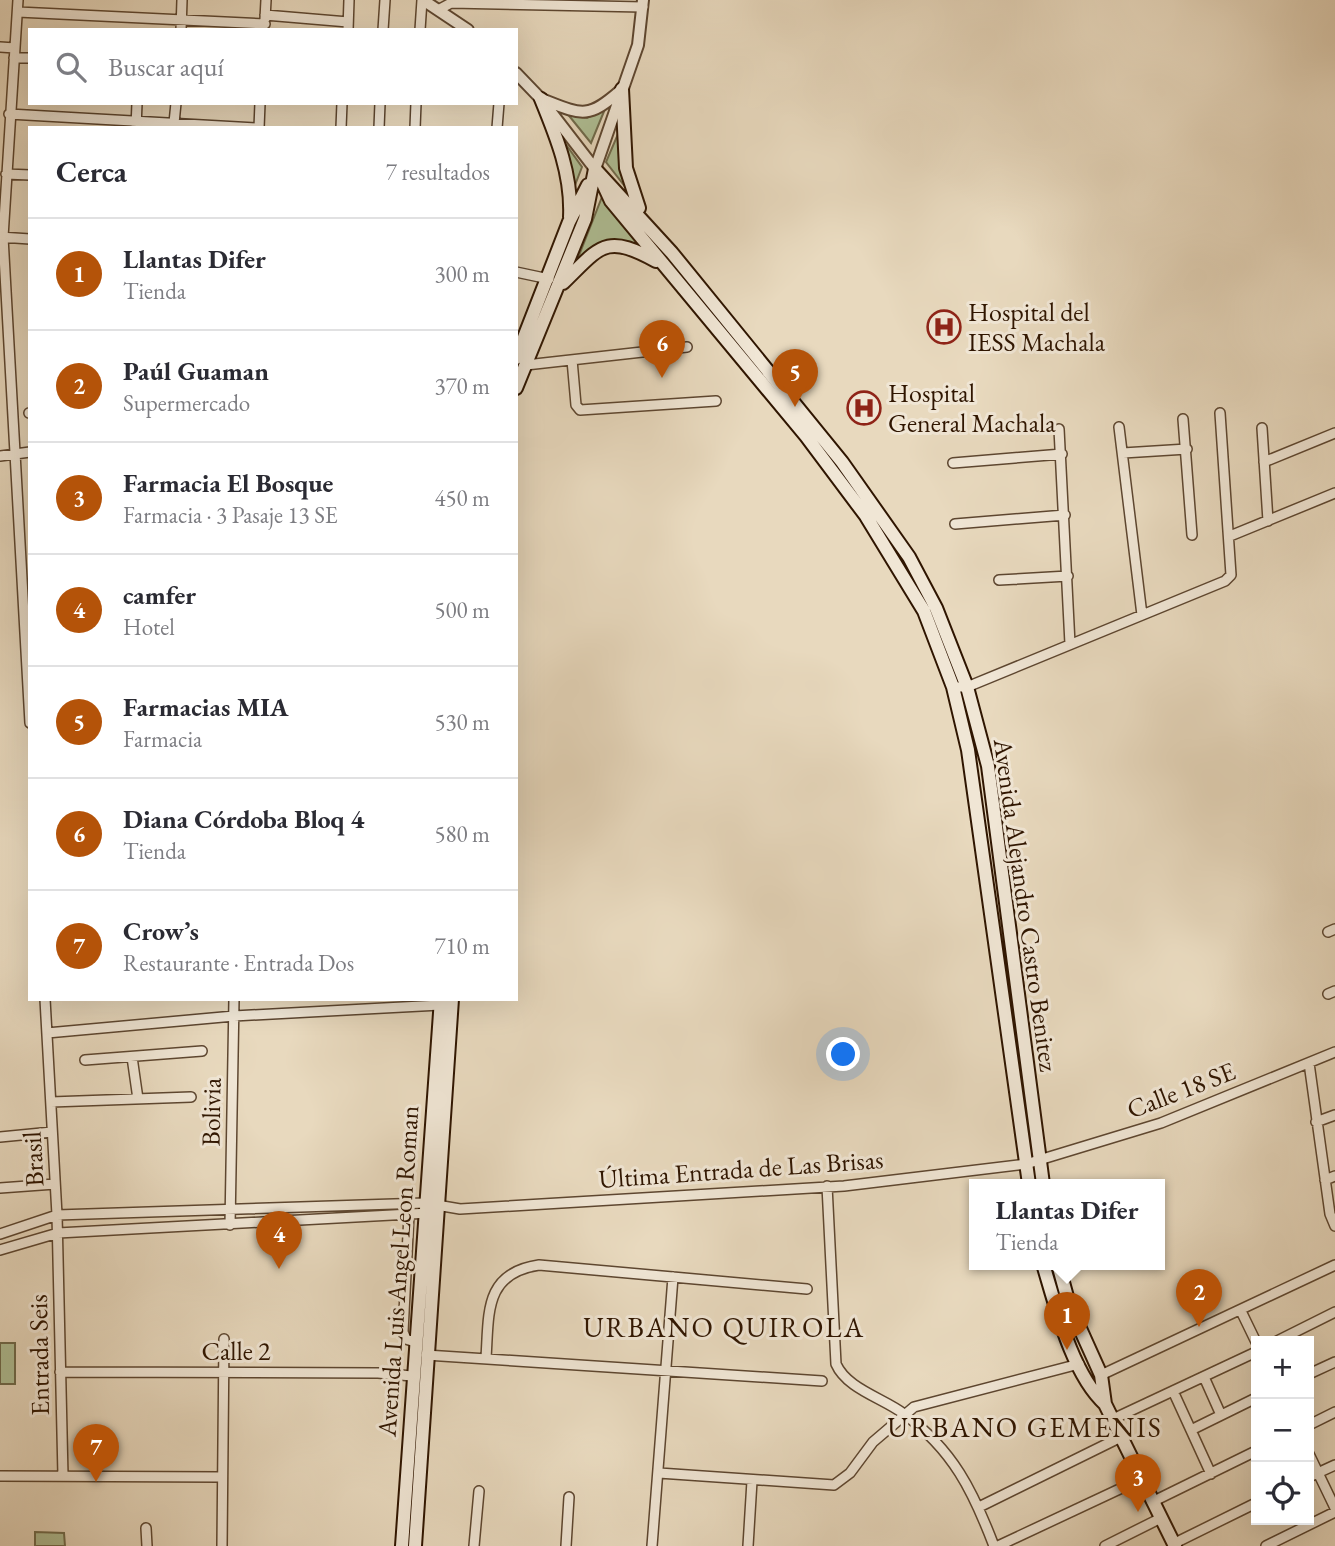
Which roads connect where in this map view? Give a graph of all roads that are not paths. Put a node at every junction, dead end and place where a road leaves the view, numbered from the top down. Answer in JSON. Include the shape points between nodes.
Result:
{"nodes":[{"id":1,"x":18,"y":0,"type":"edge"},
{"id":2,"x":183,"y":0,"type":"edge"},
{"id":3,"x":266,"y":0,"type":"edge"},
{"id":4,"x":349,"y":0,"type":"edge"},
{"id":5,"x":385,"y":0,"type":"edge"},
{"id":6,"x":422,"y":0,"type":"edge"},
{"id":7,"x":451,"y":1,"type":"edge"},
{"id":8,"x":643,"y":3,"type":"edge"},
{"id":9,"x":438,"y":10,"type":"junction"},
{"id":10,"x":18,"y":12,"type":"junction"},
{"id":11,"x":141,"y":19,"type":"junction"},
{"id":12,"x":265,"y":23,"type":"edge"},
{"id":13,"x":181,"y":25,"type":"edge"},
{"id":14,"x":348,"y":26,"type":"edge"},
{"id":15,"x":140,"y":28,"type":"edge"},
{"id":16,"x":383,"y":28,"type":"edge"},
{"id":17,"x":420,"y":28,"type":"edge"},
{"id":18,"x":465,"y":28,"type":"edge"},
{"id":19,"x":0,"y":47,"type":"edge"},
{"id":20,"x":14,"y":53,"type":"junction"},
{"id":21,"x":28,"y":57,"type":"edge"},
{"id":22,"x":518,"y":75,"type":"edge"},
{"id":23,"x":622,"y":89,"type":"junction"},
{"id":24,"x":541,"y":99,"type":"junction"},
{"id":25,"x":136,"y":105,"type":"edge"},
{"id":26,"x":176,"y":105,"type":"edge"},
{"id":27,"x":260,"y":105,"type":"edge"},
{"id":28,"x":342,"y":105,"type":"edge"},
{"id":29,"x":380,"y":105,"type":"edge"},
{"id":30,"x":416,"y":105,"type":"edge"},
{"id":31,"x":499,"y":105,"type":"edge"},
{"id":32,"x":6,"y":116,"type":"edge"},
{"id":33,"x":174,"y":123,"type":"junction"},
{"id":34,"x":92,"y":124,"type":"edge"},
{"id":35,"x":136,"y":125,"type":"edge"},
{"id":36,"x":195,"y":126,"type":"edge"},
{"id":37,"x":258,"y":126,"type":"edge"},
{"id":38,"x":341,"y":126,"type":"edge"},
{"id":39,"x":379,"y":126,"type":"edge"},
{"id":40,"x":415,"y":126,"type":"edge"},
{"id":41,"x":497,"y":126,"type":"edge"},
{"id":42,"x":595,"y":169,"type":"junction"},
{"id":43,"x":6,"y":174,"type":"junction"},
{"id":44,"x":28,"y":175,"type":"edge"},
{"id":45,"x":645,"y":221,"type":"junction"},
{"id":46,"x":569,"y":222,"type":"junction"},
{"id":47,"x":1,"y":237,"type":"edge"},
{"id":48,"x":28,"y":239,"type":"edge"},
{"id":49,"x":662,"y":264,"type":"junction"},
{"id":50,"x":518,"y":273,"type":"edge"},
{"id":51,"x":554,"y":282,"type":"junction"},
{"id":52,"x":687,"y":347,"type":"dead end"},
{"id":53,"x":572,"y":360,"type":"junction"},
{"id":54,"x":521,"y":362,"type":"edge"},
{"id":55,"x":716,"y":401,"type":"dead end"},
{"id":56,"x":1220,"y":414,"type":"dead end"},
{"id":57,"x":1183,"y":419,"type":"dead end"},
{"id":58,"x":1119,"y":427,"type":"dead end"},
{"id":59,"x":1262,"y":428,"type":"dead end"},
{"id":60,"x":1059,"y":429,"type":"dead end"},
{"id":61,"x":1335,"y":433,"type":"edge"},
{"id":62,"x":1187,"y":449,"type":"junction"},
{"id":63,"x":28,"y":452,"type":"edge"},
{"id":64,"x":15,"y":453,"type":"junction"},
{"id":65,"x":1122,"y":453,"type":"junction"},
{"id":66,"x":1062,"y":454,"type":"junction"},
{"id":67,"x":0,"y":456,"type":"edge"},
{"id":68,"x":1264,"y":462,"type":"junction"},
{"id":69,"x":953,"y":463,"type":"dead end"},
{"id":70,"x":1335,"y":494,"type":"edge"},
{"id":71,"x":1065,"y":516,"type":"junction"},
{"id":72,"x":1268,"y":521,"type":"junction"},
{"id":73,"x":955,"y":524,"type":"dead end"},
{"id":74,"x":1192,"y":535,"type":"dead end"},
{"id":75,"x":1230,"y":536,"type":"junction"},
{"id":76,"x":1068,"y":576,"type":"junction"},
{"id":77,"x":999,"y":580,"type":"dead end"},
{"id":78,"x":1142,"y":615,"type":"junction"},
{"id":79,"x":1070,"y":644,"type":"junction"},
{"id":80,"x":28,"y":687,"type":"edge"},
{"id":81,"x":953,"y":687,"type":"junction"},
{"id":82,"x":967,"y":687,"type":"junction"},
{"id":83,"x":45,"y":1001,"type":"edge"},
{"id":84,"x":234,"y":1001,"type":"edge"},
{"id":85,"x":445,"y":1001,"type":"edge"},
{"id":86,"x":234,"y":1016,"type":"junction"},
{"id":87,"x":47,"y":1033,"type":"junction"},
{"id":88,"x":202,"y":1051,"type":"dead end"},
{"id":89,"x":1335,"y":1052,"type":"edge"},
{"id":90,"x":132,"y":1057,"type":"junction"},
{"id":91,"x":85,"y":1060,"type":"dead end"},
{"id":92,"x":1309,"y":1063,"type":"junction"},
{"id":93,"x":191,"y":1097,"type":"dead end"},
{"id":94,"x":138,"y":1099,"type":"junction"},
{"id":95,"x":51,"y":1102,"type":"junction"},
{"id":96,"x":1335,"y":1115,"type":"edge"},
{"id":97,"x":1316,"y":1122,"type":"junction"},
{"id":98,"x":52,"y":1132,"type":"junction"},
{"id":99,"x":0,"y":1137,"type":"edge"},
{"id":100,"x":1033,"y":1162,"type":"junction"},
{"id":101,"x":1335,"y":1176,"type":"edge"},
{"id":102,"x":1030,"y":1179,"type":"edge"},
{"id":103,"x":1041,"y":1179,"type":"edge"},
{"id":104,"x":1325,"y":1180,"type":"junction"},
{"id":105,"x":55,"y":1184,"type":"junction"},
{"id":106,"x":827,"y":1186,"type":"junction"},
{"id":107,"x":0,"y":1188,"type":"edge"},
{"id":108,"x":434,"y":1208,"type":"junction"},
{"id":109,"x":230,"y":1209,"type":"junction"},
{"id":110,"x":409,"y":1214,"type":"junction"},
{"id":111,"x":57,"y":1215,"type":"junction"},
{"id":112,"x":230,"y":1225,"type":"junction"},
{"id":113,"x":1335,"y":1226,"type":"edge"},
{"id":114,"x":58,"y":1233,"type":"junction"},
{"id":115,"x":0,"y":1234,"type":"edge"},
{"id":116,"x":0,"y":1250,"type":"edge"},
{"id":117,"x":1335,"y":1265,"type":"edge"},
{"id":118,"x":1045,"y":1270,"type":"edge"},
{"id":119,"x":1060,"y":1270,"type":"edge"},
{"id":120,"x":673,"y":1277,"type":"junction"},
{"id":121,"x":807,"y":1289,"type":"dead end"},
{"id":122,"x":1241,"y":1311,"type":"junction"},
{"id":123,"x":1335,"y":1312,"type":"edge"},
{"id":124,"x":1253,"y":1336,"type":"edge"},
{"id":125,"x":1287,"y":1336,"type":"edge"},
{"id":126,"x":224,"y":1339,"type":"dead end"},
{"id":127,"x":415,"y":1342,"type":"junction"},
{"id":128,"x":1251,"y":1354,"type":"edge"},
{"id":129,"x":426,"y":1355,"type":"junction"},
{"id":130,"x":486,"y":1358,"type":"junction"},
{"id":131,"x":1335,"y":1362,"type":"edge"},
{"id":132,"x":1079,"y":1364,"type":"junction"},
{"id":133,"x":666,"y":1371,"type":"junction"},
{"id":134,"x":60,"y":1372,"type":"junction"},
{"id":135,"x":222,"y":1372,"type":"junction"},
{"id":136,"x":1314,"y":1372,"type":"edge"},
{"id":137,"x":1101,"y":1375,"type":"junction"},
{"id":138,"x":412,"y":1376,"type":"junction"},
{"id":139,"x":1204,"y":1377,"type":"junction"},
{"id":140,"x":822,"y":1381,"type":"dead end"},
{"id":141,"x":1173,"y":1391,"type":"junction"},
{"id":142,"x":1254,"y":1399,"type":"edge"},
{"id":143,"x":1105,"y":1404,"type":"junction"},
{"id":144,"x":1335,"y":1412,"type":"edge"},
{"id":145,"x":904,"y":1413,"type":"junction"},
{"id":146,"x":1221,"y":1415,"type":"junction"},
{"id":147,"x":1113,"y":1419,"type":"junction"},
{"id":148,"x":1314,"y":1422,"type":"edge"},
{"id":149,"x":1191,"y":1430,"type":"junction"},
{"id":150,"x":1121,"y":1437,"type":"junction"},
{"id":151,"x":1251,"y":1454,"type":"edge"},
{"id":152,"x":1335,"y":1465,"type":"edge"},
{"id":153,"x":659,"y":1473,"type":"junction"},
{"id":154,"x":1211,"y":1474,"type":"junction"},
{"id":155,"x":1314,"y":1475,"type":"edge"},
{"id":156,"x":0,"y":1476,"type":"edge"},
{"id":157,"x":63,"y":1476,"type":"junction"},
{"id":158,"x":220,"y":1477,"type":"junction"},
{"id":159,"x":1314,"y":1477,"type":"edge"},
{"id":160,"x":1141,"y":1479,"type":"junction"},
{"id":161,"x":752,"y":1481,"type":"junction"},
{"id":162,"x":479,"y":1491,"type":"dead end"},
{"id":163,"x":569,"y":1497,"type":"dead end"},
{"id":164,"x":1152,"y":1502,"type":"junction"},
{"id":165,"x":1251,"y":1506,"type":"edge"},
{"id":166,"x":979,"y":1507,"type":"junction"},
{"id":167,"x":1335,"y":1510,"type":"edge"},
{"id":168,"x":1161,"y":1518,"type":"junction"},
{"id":169,"x":146,"y":1528,"type":"dead end"},
{"id":170,"x":1174,"y":1545,"type":"edge"},
{"id":171,"x":147,"y":1546,"type":"edge"},
{"id":172,"x":222,"y":1546,"type":"edge"},
{"id":173,"x":402,"y":1546,"type":"edge"},
{"id":174,"x":415,"y":1546,"type":"edge"},
{"id":175,"x":474,"y":1546,"type":"edge"},
{"id":176,"x":566,"y":1546,"type":"edge"},
{"id":177,"x":652,"y":1546,"type":"edge"},
{"id":178,"x":748,"y":1546,"type":"edge"},
{"id":179,"x":996,"y":1546,"type":"edge"},
{"id":180,"x":1105,"y":1546,"type":"edge"},
{"id":181,"x":1266,"y":1546,"type":"edge"}],
"edges":[{"from":1,"to":10,"type":"street"},
{"from":2,"to":13,"type":"street"},
{"from":3,"to":12,"type":"street"},
{"from":4,"to":14,"type":"street"},
{"from":5,"to":16,"type":"street"},
{"from":6,"to":9,"type":"street"},
{"from":6,"to":17,"type":"street"},
{"from":7,"to":8,"type":"street"},
{"from":7,"to":9,"type":"street"},
{"from":8,"to":23,"type":"street","via":[[638,45]]},
{"from":9,"to":18,"type":"street"},
{"from":10,"to":11,"type":"street"},
{"from":10,"to":20,"type":"street"},
{"from":11,"to":13,"type":"street"},
{"from":11,"to":15,"type":"street"},
{"from":12,"to":13,"type":"street"},
{"from":12,"to":14,"type":"street"},
{"from":19,"to":20,"type":"street"},
{"from":20,"to":21,"type":"street"},
{"from":20,"to":32,"type":"street"},
{"from":22,"to":24,"type":"street","name":"Avenida Alejandro Castro Benitez"},
{"from":23,"to":24,"type":"street","via":[[604,105],[583,114]]},
{"from":23,"to":42,"type":"street"},
{"from":23,"to":45,"type":"main road","via":[[626,168]]},
{"from":24,"to":42,"type":"street","name":"Avenida Alejandro Castro Benitez"},
{"from":24,"to":46,"type":"main road","via":[[567,173]]},
{"from":25,"to":35,"type":"street"},
{"from":26,"to":33,"type":"street"},
{"from":27,"to":37,"type":"street"},
{"from":28,"to":38,"type":"street"},
{"from":29,"to":39,"type":"street"},
{"from":30,"to":40,"type":"street"},
{"from":31,"to":41,"type":"street"},
{"from":32,"to":34,"type":"street"},
{"from":32,"to":43,"type":"street"},
{"from":33,"to":35,"type":"street"},
{"from":33,"to":36,"type":"street"},
{"from":34,"to":35,"type":"street"},
{"from":42,"to":45,"type":"main road","name":"Avenida Alejandro Castro Benitez"},
{"from":42,"to":46,"type":"main road"},
{"from":42,"to":49,"type":"main road","name":"Avenida Alejandro Castro Benitez","via":[[611,201]]},
{"from":42,"to":51,"type":"main road","via":[[585,219]]},
{"from":43,"to":44,"type":"street"},
{"from":43,"to":47,"type":"street"},
{"from":45,"to":82,"type":"main road","name":"Avenida Alejandro Castro Benitez","via":[[876,508],[936,608]]},
{"from":46,"to":51,"type":"main road"},
{"from":47,"to":48,"type":"street"},
{"from":47,"to":64,"type":"street"},
{"from":49,"to":51,"type":"main road","via":[[617,244],[602,248]]},
{"from":49,"to":81,"type":"main road","name":"Avenida Alejandro Castro Benitez","via":[[806,436],[866,516],[924,611]]},
{"from":50,"to":51,"type":"street"},
{"from":51,"to":54,"type":"main road"},
{"from":52,"to":53,"type":"street"},
{"from":53,"to":54,"type":"street"},
{"from":53,"to":55,"type":"street","via":[[580,410]]},
{"from":56,"to":75,"type":"street"},
{"from":57,"to":62,"type":"street"},
{"from":58,"to":65,"type":"street"},
{"from":59,"to":68,"type":"street"},
{"from":60,"to":66,"type":"street"},
{"from":61,"to":68,"type":"street"},
{"from":62,"to":65,"type":"street"},
{"from":62,"to":74,"type":"street"},
{"from":63,"to":64,"type":"street"},
{"from":64,"to":67,"type":"street"},
{"from":64,"to":80,"type":"street"},
{"from":65,"to":78,"type":"street"},
{"from":66,"to":69,"type":"street"},
{"from":66,"to":71,"type":"street"},
{"from":68,"to":72,"type":"street"},
{"from":70,"to":72,"type":"street"},
{"from":71,"to":73,"type":"street"},
{"from":71,"to":76,"type":"street"},
{"from":72,"to":75,"type":"street"},
{"from":75,"to":78,"type":"street","via":[[1231,575],[1224,582]]},
{"from":76,"to":77,"type":"street"},
{"from":76,"to":79,"type":"street"},
{"from":78,"to":79,"type":"street"},
{"from":79,"to":82,"type":"street"},
{"from":81,"to":82,"type":"street"},
{"from":81,"to":100,"type":"main road","name":"Avenida Alejandro Castro Benitez","via":[[968,750]]},
{"from":82,"to":100,"type":"main road","name":"Avenida Alejandro Castro Benitez","via":[[988,766]]},
{"from":83,"to":87,"type":"street","name":"Brasil"},
{"from":84,"to":86,"type":"street","name":"Bolivia"},
{"from":85,"to":86,"type":"street"},
{"from":85,"to":108,"type":"main road","name":"Avenida Luis Angel Leon Roman"},
{"from":86,"to":87,"type":"street"},
{"from":86,"to":109,"type":"street","name":"Bolivia"},
{"from":87,"to":95,"type":"street","name":"Brasil"},
{"from":88,"to":90,"type":"street"},
{"from":89,"to":92,"type":"street","name":"Calle 18 SE"},
{"from":90,"to":91,"type":"street"},
{"from":90,"to":94,"type":"street"},
{"from":92,"to":97,"type":"street"},
{"from":92,"to":100,"type":"street","name":"Calle 18 SE","via":[[1161,1123]]},
{"from":93,"to":94,"type":"street"},
{"from":94,"to":95,"type":"street"},
{"from":95,"to":98,"type":"street","name":"Brasil"},
{"from":96,"to":97,"type":"street"},
{"from":97,"to":104,"type":"street"},
{"from":98,"to":99,"type":"street"},
{"from":98,"to":105,"type":"street","name":"Brasil"},
{"from":100,"to":102,"type":"main road","name":"Avenida Alejandro Castro Benitez"},
{"from":100,"to":103,"type":"main road","name":"Avenida Alejandro Castro Benitez"},
{"from":100,"to":106,"type":"street","name":"Última Entrada de Las Brisas"},
{"from":101,"to":104,"type":"street"},
{"from":104,"to":113,"type":"street"},
{"from":105,"to":107,"type":"street"},
{"from":105,"to":111,"type":"street","name":"Brasil"},
{"from":106,"to":108,"type":"street","name":"Última Entrada de Las Brisas"},
{"from":106,"to":145,"type":"street","via":[[836,1364],[848,1382]]},
{"from":108,"to":109,"type":"street","name":"Última Entrada de Las Brisas"},
{"from":108,"to":110,"type":"street","name":"Última Entrada de Las Brisas"},
{"from":108,"to":127,"type":"main road","name":"Avenida Luis Angel Leon Roman"},
{"from":108,"to":129,"type":"main road","name":"Avenida Luis Angel Leon Roman"},
{"from":109,"to":111,"type":"street","name":"Última Entrada de Las Brisas"},
{"from":109,"to":112,"type":"street","name":"Bolivia"},
{"from":110,"to":112,"type":"street","name":"Última Entrada de Las Brisas"},
{"from":110,"to":127,"type":"street","via":[[403,1332]]},
{"from":111,"to":114,"type":"street","name":"Brasil"},
{"from":111,"to":115,"type":"street","name":"Última Entrada de Las Brisas"},
{"from":112,"to":114,"type":"street","name":"Última Entrada de Las Brisas"},
{"from":114,"to":116,"type":"street","name":"Última Entrada de Las Brisas"},
{"from":114,"to":134,"type":"street","name":"Entrada Seis"},
{"from":117,"to":122,"type":"street"},
{"from":118,"to":132,"type":"main road"},
{"from":119,"to":137,"type":"main road","via":[[1069,1304]]},
{"from":120,"to":121,"type":"street"},
{"from":120,"to":130,"type":"street","via":[[523,1267],[508,1275],[489,1304]]},
{"from":120,"to":133,"type":"street"},
{"from":122,"to":124,"type":"street"},
{"from":122,"to":137,"type":"street"},
{"from":123,"to":125,"type":"street"},
{"from":126,"to":135,"type":"street"},
{"from":127,"to":138,"type":"main road","name":"Avenida Luis Angel Leon Roman"},
{"from":128,"to":139,"type":"street"},
{"from":129,"to":130,"type":"street"},
{"from":129,"to":174,"type":"main road","name":"Avenida Luis Angel Leon Roman"},
{"from":130,"to":133,"type":"street"},
{"from":131,"to":136,"type":"street"},
{"from":132,"to":143,"type":"main road","via":[[1093,1393]]},
{"from":132,"to":145,"type":"street","via":[[925,1402]]},
{"from":133,"to":140,"type":"street"},
{"from":133,"to":153,"type":"street"},
{"from":134,"to":135,"type":"street","name":"Calle 2"},
{"from":134,"to":157,"type":"street","name":"Entrada Seis"},
{"from":135,"to":138,"type":"street","name":"Calle 2"},
{"from":135,"to":158,"type":"street"},
{"from":137,"to":143,"type":"main road"},
{"from":138,"to":173,"type":"main road","name":"Avenida Luis Angel Leon Roman"},
{"from":139,"to":141,"type":"street"},
{"from":139,"to":146,"type":"street"},
{"from":141,"to":147,"type":"street"},
{"from":141,"to":149,"type":"street"},
{"from":142,"to":146,"type":"street"},
{"from":143,"to":147,"type":"main road"},
{"from":144,"to":148,"type":"street"},
{"from":145,"to":161,"type":"street","via":[[873,1442],[843,1481],[834,1485]]},
{"from":145,"to":166,"type":"street","via":[[948,1455]]},
{"from":146,"to":149,"type":"street"},
{"from":147,"to":150,"type":"main road"},
{"from":149,"to":154,"type":"street"},
{"from":150,"to":160,"type":"main road"},
{"from":150,"to":166,"type":"street"},
{"from":151,"to":154,"type":"street"},
{"from":152,"to":155,"type":"street"},
{"from":153,"to":161,"type":"street"},
{"from":153,"to":177,"type":"street"},
{"from":154,"to":164,"type":"street"},
{"from":156,"to":157,"type":"street"},
{"from":157,"to":158,"type":"street"},
{"from":158,"to":172,"type":"street"},
{"from":159,"to":167,"type":"street"},
{"from":160,"to":164,"type":"main road"},
{"from":160,"to":179,"type":"street"},
{"from":161,"to":178,"type":"street"},
{"from":162,"to":175,"type":"street"},
{"from":163,"to":176,"type":"street"},
{"from":164,"to":168,"type":"main road"},
{"from":165,"to":170,"type":"street"},
{"from":166,"to":179,"type":"street"},
{"from":167,"to":181,"type":"street"},
{"from":168,"to":170,"type":"main road"},
{"from":168,"to":180,"type":"street"},
{"from":169,"to":171,"type":"street"}]}
